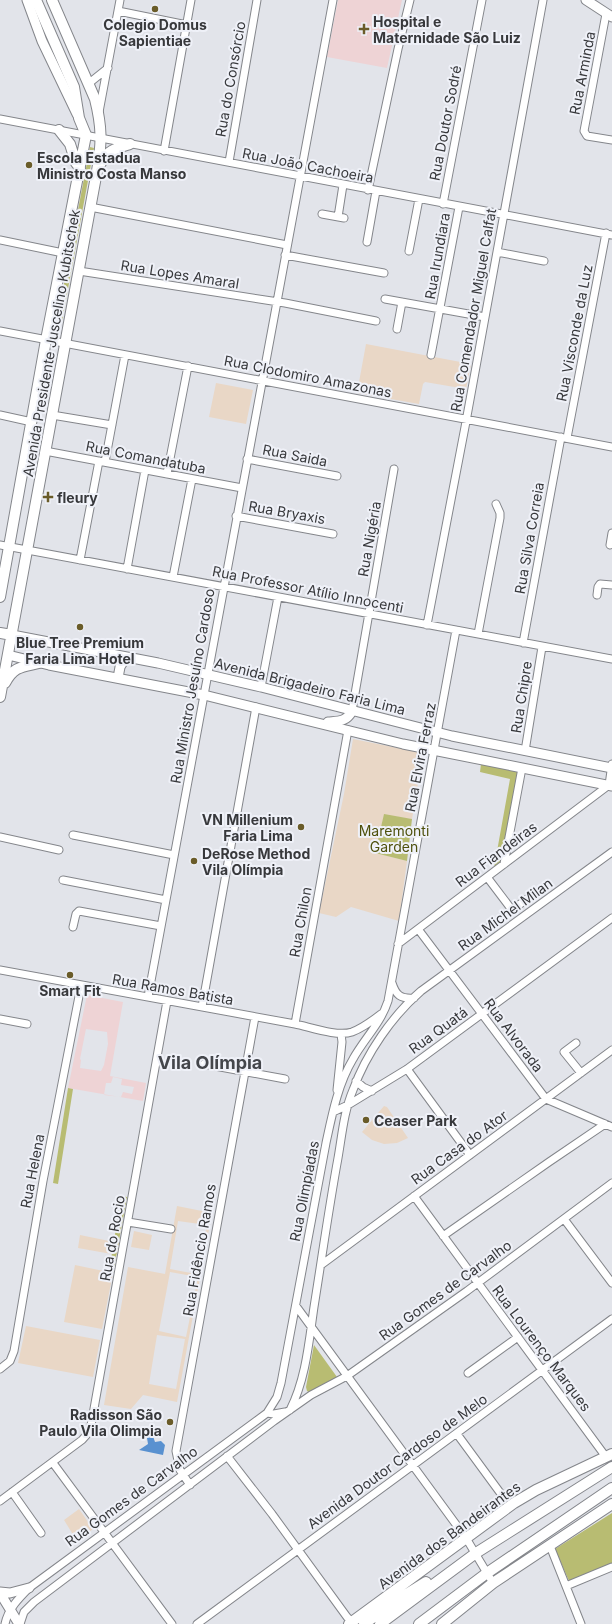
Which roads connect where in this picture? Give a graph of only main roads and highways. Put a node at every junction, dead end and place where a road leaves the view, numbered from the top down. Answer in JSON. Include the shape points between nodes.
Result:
{"nodes":[{"id":1,"x":27,"y":0,"type":"edge"},
{"id":2,"x":36,"y":0,"type":"edge"},
{"id":3,"x":52,"y":0,"type":"edge"},
{"id":4,"x":586,"y":0,"type":"edge"},
{"id":5,"x":609,"y":16,"type":"edge"},
{"id":6,"x":79,"y":118,"type":"junction"},
{"id":7,"x":59,"y":130,"type":"road end"},
{"id":8,"x":130,"y":144,"type":"road end"},
{"id":9,"x":80,"y":168,"type":"junction"},
{"id":10,"x":97,"y":171,"type":"junction"},
{"id":11,"x":5,"y":546,"type":"edge"},
{"id":12,"x":0,"y":596,"type":"edge"},
{"id":13,"x":0,"y":633,"type":"edge"},
{"id":14,"x":12,"y":635,"type":"junction"},
{"id":15,"x":4,"y":655,"type":"edge"},
{"id":16,"x":126,"y":657,"type":"junction"},
{"id":17,"x":39,"y":663,"type":"junction"},
{"id":18,"x":118,"y":678,"type":"junction"},
{"id":19,"x":0,"y":695,"type":"edge"},
{"id":20,"x":352,"y":711,"type":"junction"},
{"id":21,"x":318,"y":723,"type":"junction"},
{"id":22,"x":612,"y":766,"type":"edge"},
{"id":23,"x":610,"y":785,"type":"edge"},
{"id":24,"x":609,"y":1456,"type":"edge"},
{"id":25,"x":612,"y":1467,"type":"edge"},
{"id":26,"x":612,"y":1488,"type":"edge"},
{"id":27,"x":612,"y":1504,"type":"edge"},
{"id":28,"x":458,"y":1566,"type":"junction"},
{"id":29,"x":29,"y":1588,"type":"road end"},
{"id":30,"x":0,"y":1593,"type":"edge"},
{"id":31,"x":476,"y":1596,"type":"junction"},
{"id":32,"x":351,"y":1623,"type":"edge"},
{"id":33,"x":19,"y":1624,"type":"edge"},
{"id":34,"x":364,"y":1624,"type":"edge"},
{"id":35,"x":380,"y":1624,"type":"edge"},
{"id":36,"x":419,"y":1624,"type":"edge"},
{"id":37,"x":431,"y":1624,"type":"edge"},
{"id":38,"x":442,"y":1624,"type":"edge"}],
"edges":[{"from":1,"to":6,"type":"main road","via":[[51,62]]},
{"from":2,"to":6,"type":"highway","via":[[74,86]]},
{"from":3,"to":10,"type":"highway","name":"Avenida Presidente Juscelino Kubitschek","via":[[99,114],[102,138]]},
{"from":4,"to":5,"type":"main road"},
{"from":6,"to":9,"type":"highway","name":"Avenida Presidente Juscelino Kubitschek","via":[[86,135]]},
{"from":7,"to":9,"type":"highway","via":[[70,144]]},
{"from":8,"to":10,"type":"highway","via":[[111,150]]},
{"from":9,"to":11,"type":"highway","name":"Avenida Presidente Juscelino Kubitschek","via":[[32,422]]},
{"from":10,"to":14,"type":"highway","name":"Avenida Presidente Juscelino Kubitschek"},
{"from":11,"to":12,"type":"highway","name":"Avenida Presidente Juscelino Kubitschek"},
{"from":13,"to":14,"type":"highway","name":"Avenida Brigadeiro Faria Lima"},
{"from":14,"to":15,"type":"highway","name":"Avenida Presidente Juscelino Kubitschek"},
{"from":14,"to":16,"type":"main road","name":"Avenida Brigadeiro Faria Lima"},
{"from":15,"to":17,"type":"main road"},
{"from":15,"to":19,"type":"highway","name":"Avenida Presidente Juscelino Kubitschek"},
{"from":16,"to":18,"type":"main road","via":[[120,667]]},
{"from":16,"to":20,"type":"main road","name":"Avenida Brigadeiro Faria Lima","via":[[207,674]]},
{"from":17,"to":18,"type":"main road"},
{"from":17,"to":19,"type":"highway","via":[[16,669],[9,676]]},
{"from":18,"to":21,"type":"main road","via":[[204,694]]},
{"from":20,"to":21,"type":"main road","via":[[348,718],[342,721]]},
{"from":20,"to":22,"type":"main road","name":"Avenida Brigadeiro Faria Lima","via":[[438,733]]},
{"from":21,"to":23,"type":"main road","via":[[434,751]]},
{"from":24,"to":32,"type":"highway","name":"Avenida dos Bandeirantes","via":[[531,1493],[495,1516]]},
{"from":25,"to":28,"type":"highway"},
{"from":26,"to":36,"type":"highway","via":[[487,1573]]},
{"from":27,"to":31,"type":"highway"},
{"from":28,"to":34,"type":"highway","via":[[402,1597]]},
{"from":28,"to":35,"type":"highway"},
{"from":29,"to":30,"type":"main road"},
{"from":30,"to":33,"type":"main road"},
{"from":31,"to":37,"type":"highway","via":[[454,1604]]},
{"from":31,"to":38,"type":"highway"}]}
